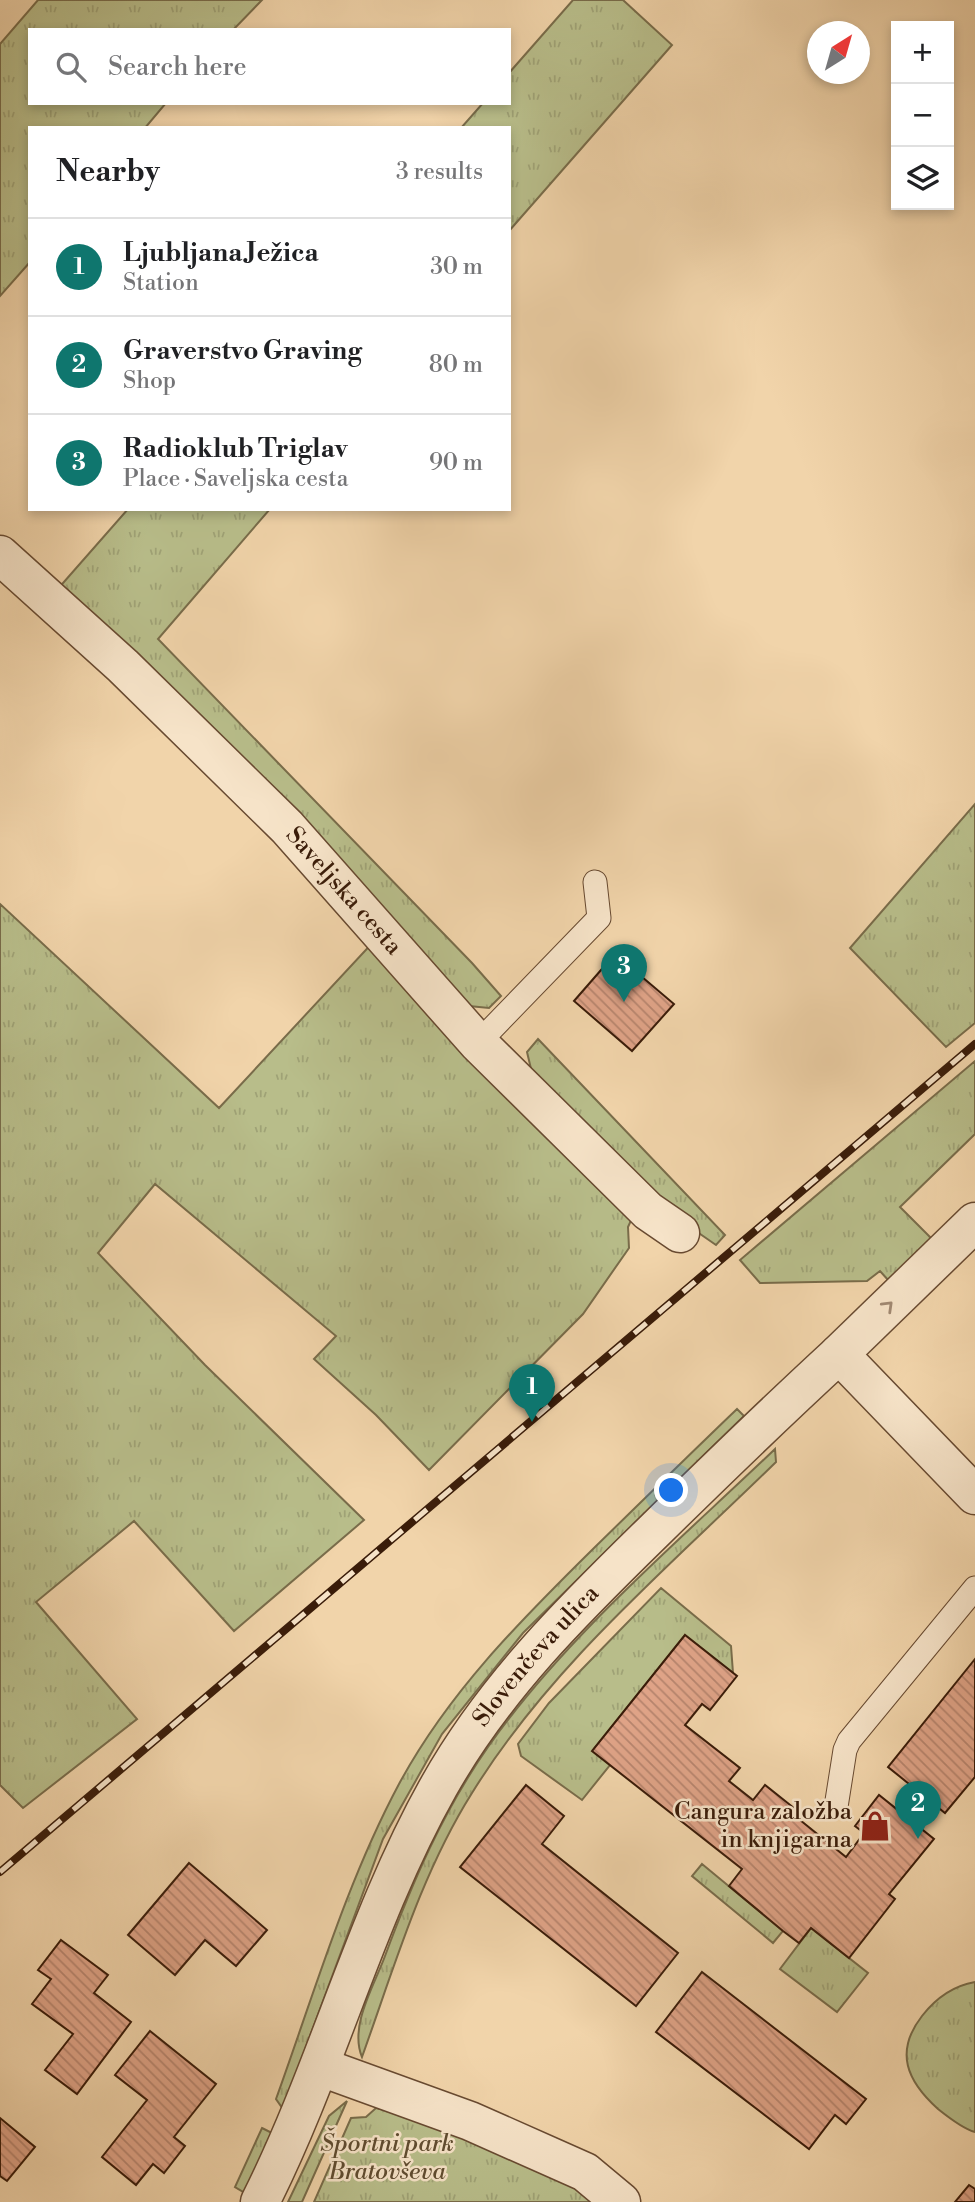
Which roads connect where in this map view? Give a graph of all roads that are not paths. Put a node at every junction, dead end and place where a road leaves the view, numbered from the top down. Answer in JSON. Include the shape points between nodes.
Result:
{"nodes":[{"id":1,"x":0,"y":555,"type":"edge"},
{"id":2,"x":595,"y":882,"type":"dead end"},
{"id":3,"x":478,"y":1043,"type":"junction"},
{"id":4,"x":975,"y":1222,"type":"edge"},
{"id":5,"x":680,"y":1233,"type":"dead end"},
{"id":6,"x":839,"y":1354,"type":"junction"},
{"id":7,"x":975,"y":1495,"type":"edge"},
{"id":8,"x":975,"y":1588,"type":"edge"},
{"id":9,"x":836,"y":1807,"type":"dead end"},
{"id":10,"x":321,"y":2067,"type":"junction"},
{"id":11,"x":260,"y":2202,"type":"edge"},
{"id":12,"x":621,"y":2202,"type":"edge"}],
"edges":[{"from":1,"to":3,"type":"street","name":"Saveljska cesta","via":[[124,666],[287,827]]},
{"from":2,"to":3,"type":"lane","via":[[599,918]]},
{"from":3,"to":5,"type":"street","name":"Saveljska cesta","via":[[648,1211]]},
{"from":6,"to":4,"type":"street","name":"Slovenčeva ulica","one_way":true},
{"from":6,"to":7,"type":"street"},
{"from":6,"to":10,"type":"street","name":"Slovenčeva ulica","via":[[584,1599],[479,1722],[439,1785],[404,1854]]},
{"from":8,"to":9,"type":"lane","via":[[849,1741]]},
{"from":10,"to":11,"type":"street","name":"Slovenčeva ulica"},
{"from":10,"to":12,"type":"street","via":[[470,2121],[585,2172]]}]}
